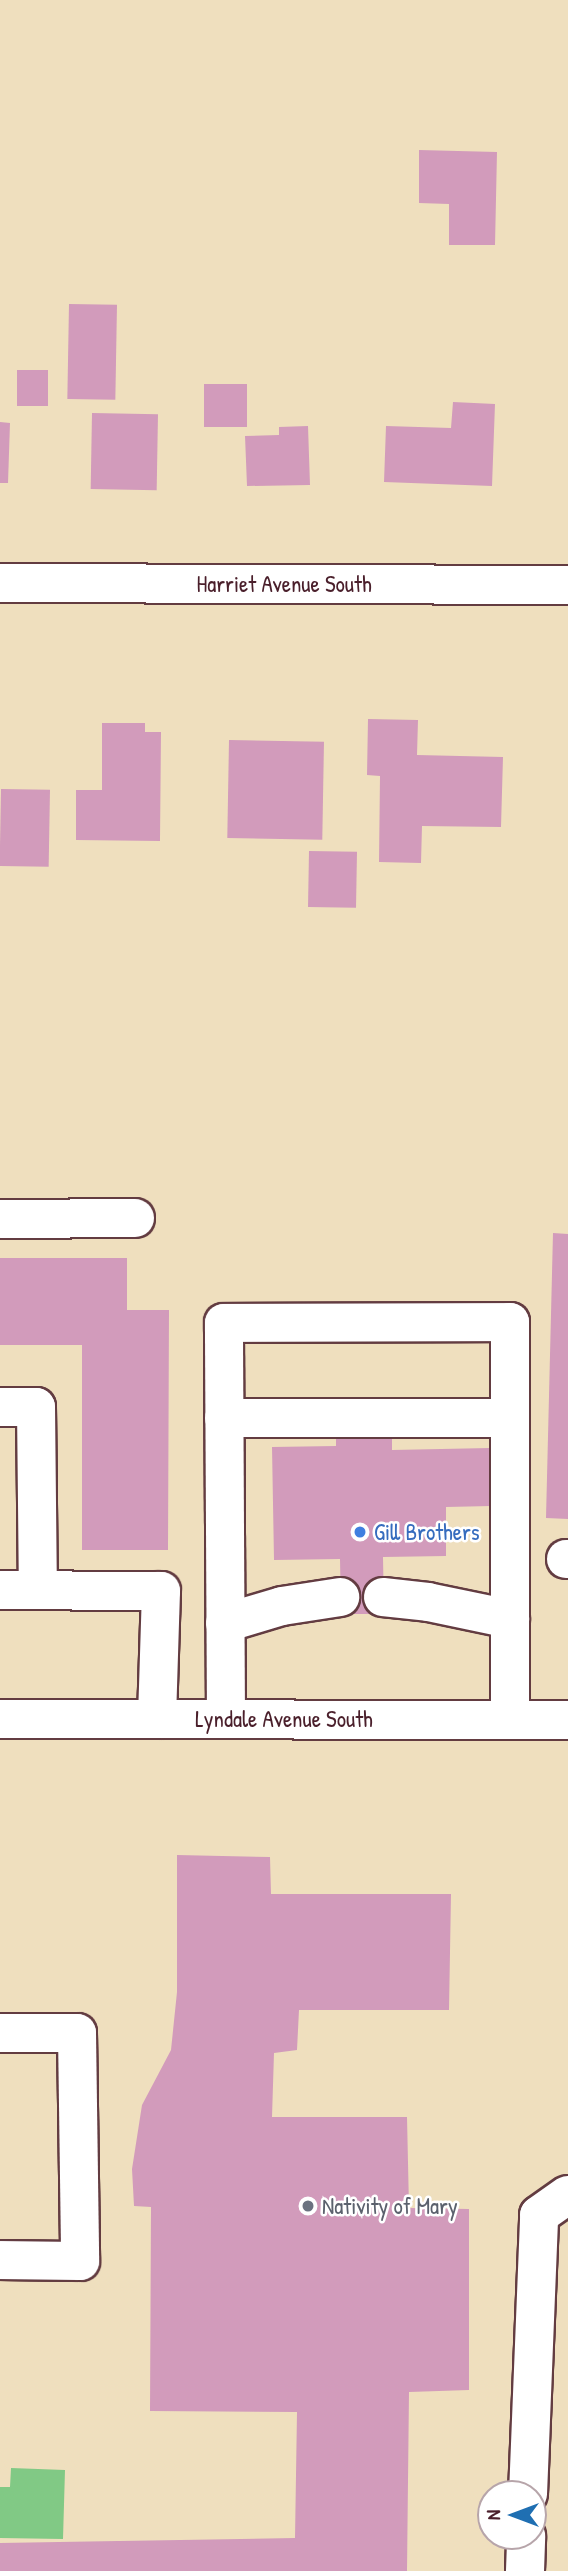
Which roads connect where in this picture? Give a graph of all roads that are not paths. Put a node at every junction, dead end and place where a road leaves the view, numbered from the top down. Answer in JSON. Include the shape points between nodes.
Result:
{"nodes":[{"id":1,"x":0,"y":583,"type":"edge"},
{"id":2,"x":568,"y":585,"type":"edge"},
{"id":3,"x":135,"y":1218,"type":"dead end"},
{"id":4,"x":0,"y":1219,"type":"edge"},
{"id":5,"x":0,"y":1407,"type":"edge"},
{"id":6,"x":224,"y":1418,"type":"junction"},
{"id":7,"x":510,"y":1418,"type":"junction"},
{"id":8,"x":0,"y":1590,"type":"edge"},
{"id":9,"x":38,"y":1590,"type":"junction"},
{"id":10,"x":340,"y":1597,"type":"dead end"},
{"id":11,"x":383,"y":1597,"type":"dead end"},
{"id":12,"x":510,"y":1619,"type":"junction"},
{"id":13,"x":225,"y":1623,"type":"junction"},
{"id":14,"x":0,"y":1719,"type":"edge"},
{"id":15,"x":157,"y":1719,"type":"junction"},
{"id":16,"x":226,"y":1719,"type":"junction"},
{"id":17,"x":510,"y":1720,"type":"junction"},
{"id":18,"x":568,"y":1720,"type":"edge"},
{"id":19,"x":0,"y":2033,"type":"edge"},
{"id":20,"x":568,"y":2194,"type":"edge"},
{"id":21,"x":0,"y":2260,"type":"edge"},
{"id":22,"x":529,"y":2480,"type":"edge"},
{"id":23,"x":526,"y":2550,"type":"edge"},
{"id":24,"x":525,"y":2571,"type":"edge"}],
"edges":[{"from":1,"to":2,"type":"street","name":"Harriet Avenue South"},
{"from":3,"to":4,"type":"street"},
{"from":5,"to":9,"type":"street","via":[[36,1407]]},
{"from":6,"to":7,"type":"street"},
{"from":6,"to":7,"type":"street","via":[[224,1323],[510,1322]]},
{"from":6,"to":13,"type":"street"},
{"from":7,"to":12,"type":"street"},
{"from":8,"to":9,"type":"street"},
{"from":9,"to":15,"type":"street","via":[[161,1591]]},
{"from":10,"to":13,"type":"street","via":[[282,1606]]},
{"from":11,"to":12,"type":"street"},
{"from":12,"to":17,"type":"street"},
{"from":13,"to":16,"type":"street"},
{"from":14,"to":15,"type":"street","name":"Lyndale Avenue South"},
{"from":15,"to":16,"type":"street","name":"Lyndale Avenue South"},
{"from":16,"to":17,"type":"street","name":"Lyndale Avenue South"},
{"from":17,"to":18,"type":"street","name":"Lyndale Avenue South"},
{"from":19,"to":21,"type":"street","via":[[77,2033],[80,2261]]},
{"from":20,"to":22,"type":"street","via":[[539,2215]]},
{"from":23,"to":24,"type":"street"}]}
